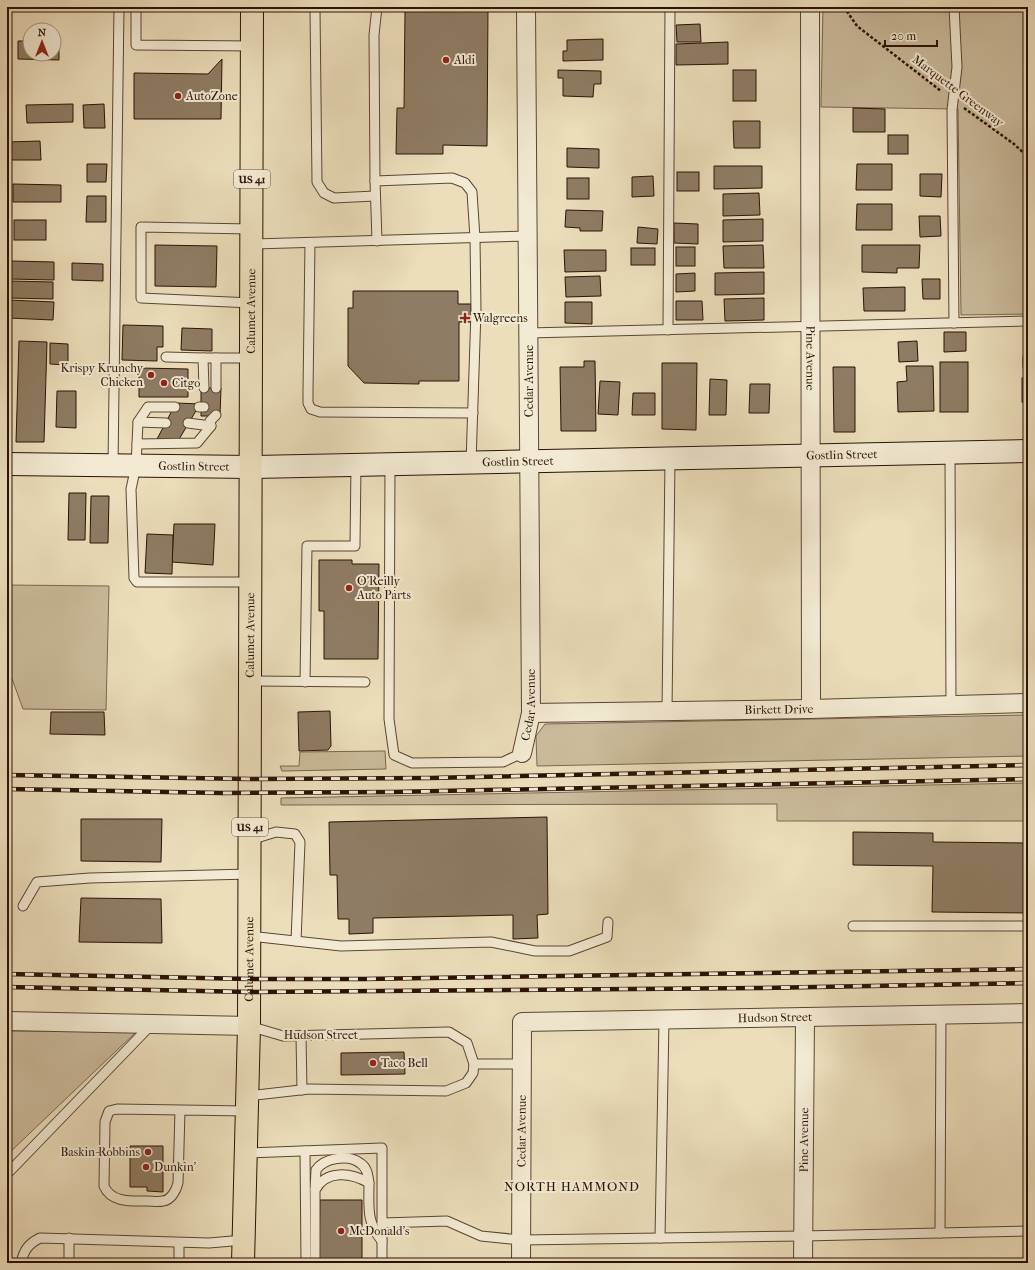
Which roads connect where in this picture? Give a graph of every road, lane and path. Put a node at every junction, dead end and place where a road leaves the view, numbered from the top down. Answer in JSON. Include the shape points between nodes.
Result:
{"nodes":[{"id":1,"x":119,"y":7,"type":"edge"},
{"id":2,"x":136,"y":7,"type":"edge"},
{"id":3,"x":252,"y":7,"type":"edge"},
{"id":4,"x":317,"y":7,"type":"edge"},
{"id":5,"x":377,"y":7,"type":"edge"},
{"id":6,"x":526,"y":7,"type":"edge"},
{"id":7,"x":670,"y":7,"type":"edge"},
{"id":8,"x":810,"y":7,"type":"edge"},
{"id":9,"x":844,"y":7,"type":"edge"},
{"id":10,"x":954,"y":7,"type":"edge"},
{"id":11,"x":252,"y":46,"type":"junction"},
{"id":12,"x":953,"y":100,"type":"junction"},
{"id":13,"x":1028,"y":157,"type":"edge"},
{"id":14,"x":375,"y":181,"type":"junction"},
{"id":15,"x":375,"y":196,"type":"junction"},
{"id":16,"x":528,"y":236,"type":"junction"},
{"id":17,"x":252,"y":237,"type":"junction"},
{"id":18,"x":475,"y":238,"type":"junction"},
{"id":19,"x":377,"y":241,"type":"junction"},
{"id":20,"x":310,"y":243,"type":"junction"},
{"id":21,"x":252,"y":303,"type":"junction"},
{"id":22,"x":1028,"y":321,"type":"edge"},
{"id":23,"x":954,"y":323,"type":"junction"},
{"id":24,"x":810,"y":326,"type":"junction"},
{"id":25,"x":668,"y":330,"type":"junction"},
{"id":26,"x":528,"y":333,"type":"junction"},
{"id":27,"x":166,"y":357,"type":"dead end"},
{"id":28,"x":203,"y":358,"type":"junction"},
{"id":29,"x":216,"y":358,"type":"junction"},
{"id":30,"x":252,"y":358,"type":"junction"},
{"id":31,"x":204,"y":388,"type":"dead end"},
{"id":32,"x":216,"y":388,"type":"dead end"},
{"id":33,"x":175,"y":407,"type":"dead end"},
{"id":34,"x":473,"y":413,"type":"junction"},
{"id":35,"x":138,"y":422,"type":"junction"},
{"id":36,"x":166,"y":423,"type":"dead end"},
{"id":37,"x":188,"y":423,"type":"dead end"},
{"id":38,"x":137,"y":444,"type":"junction"},
{"id":39,"x":1028,"y":451,"type":"edge"},
{"id":40,"x":950,"y":453,"type":"junction"},
{"id":41,"x":811,"y":456,"type":"junction"},
{"id":42,"x":670,"y":459,"type":"junction"},
{"id":43,"x":529,"y":462,"type":"junction"},
{"id":44,"x":471,"y":463,"type":"junction"},
{"id":45,"x":7,"y":464,"type":"edge"},
{"id":46,"x":390,"y":464,"type":"junction"},
{"id":47,"x":356,"y":465,"type":"junction"},
{"id":48,"x":113,"y":466,"type":"junction"},
{"id":49,"x":136,"y":466,"type":"junction"},
{"id":50,"x":252,"y":467,"type":"junction"},
{"id":51,"x":251,"y":582,"type":"junction"},
{"id":52,"x":251,"y":681,"type":"junction"},
{"id":53,"x":305,"y":682,"type":"junction"},
{"id":54,"x":365,"y":682,"type":"dead end"},
{"id":55,"x":1028,"y":703,"type":"edge"},
{"id":56,"x":951,"y":705,"type":"junction"},
{"id":57,"x":811,"y":709,"type":"junction"},
{"id":58,"x":667,"y":711,"type":"junction"},
{"id":59,"x":531,"y":713,"type":"junction"},
{"id":60,"x":522,"y":754,"type":"joint"},
{"id":61,"x":250,"y":840,"type":"junction"},
{"id":62,"x":250,"y":874,"type":"junction"},
{"id":63,"x":23,"y":906,"type":"dead end"},
{"id":64,"x":608,"y":922,"type":"dead end"},
{"id":65,"x":853,"y":926,"type":"dead end"},
{"id":66,"x":1028,"y":926,"type":"edge"},
{"id":67,"x":250,"y":936,"type":"junction"},
{"id":68,"x":296,"y":941,"type":"junction"},
{"id":69,"x":1028,"y":1013,"type":"edge"},
{"id":70,"x":941,"y":1015,"type":"junction"},
{"id":71,"x":805,"y":1017,"type":"junction"},
{"id":72,"x":664,"y":1020,"type":"junction"},
{"id":73,"x":7,"y":1021,"type":"edge"},
{"id":74,"x":522,"y":1022,"type":"joint"},
{"id":75,"x":152,"y":1024,"type":"junction"},
{"id":76,"x":250,"y":1026,"type":"junction"},
{"id":77,"x":301,"y":1036,"type":"junction"},
{"id":78,"x":474,"y":1064,"type":"junction"},
{"id":79,"x":522,"y":1064,"type":"junction"},
{"id":80,"x":302,"y":1090,"type":"junction"},
{"id":81,"x":248,"y":1103,"type":"junction"},
{"id":82,"x":180,"y":1110,"type":"junction"},
{"id":83,"x":305,"y":1151,"type":"junction"},
{"id":84,"x":246,"y":1152,"type":"junction"},
{"id":85,"x":7,"y":1174,"type":"edge"},
{"id":86,"x":369,"y":1183,"type":"junction"},
{"id":87,"x":315,"y":1190,"type":"junction"},
{"id":88,"x":382,"y":1223,"type":"junction"},
{"id":89,"x":1028,"y":1231,"type":"edge"},
{"id":90,"x":940,"y":1233,"type":"junction"},
{"id":91,"x":803,"y":1236,"type":"junction"},
{"id":92,"x":69,"y":1238,"type":"junction"},
{"id":93,"x":660,"y":1238,"type":"junction"},
{"id":94,"x":244,"y":1240,"type":"junction"},
{"id":95,"x":521,"y":1240,"type":"junction"},
{"id":96,"x":382,"y":1241,"type":"junction"},
{"id":97,"x":179,"y":1243,"type":"junction"},
{"id":98,"x":21,"y":1263,"type":"edge"},
{"id":99,"x":69,"y":1263,"type":"edge"},
{"id":100,"x":179,"y":1263,"type":"edge"},
{"id":101,"x":243,"y":1263,"type":"edge"},
{"id":102,"x":306,"y":1263,"type":"edge"},
{"id":103,"x":315,"y":1263,"type":"edge"},
{"id":104,"x":382,"y":1263,"type":"edge"},
{"id":105,"x":521,"y":1263,"type":"edge"},
{"id":106,"x":803,"y":1263,"type":"edge"}],
"edges":[{"from":1,"to":48,"type":"lane"},
{"from":2,"to":11,"type":"lane","via":[[136,45]]},
{"from":3,"to":11,"type":"main road","name":"Calumet Avenue","number":"US 41"},
{"from":4,"to":15,"type":"lane","via":[[317,182],[324,193],[334,198]]},
{"from":5,"to":14,"type":"lane","via":[[374,35]]},
{"from":6,"to":16,"type":"street","name":"Cedar Avenue"},
{"from":7,"to":25,"type":"lane"},
{"from":8,"to":24,"type":"street","name":"Pine Avenue"},
{"from":9,"to":12,"type":"path","name":"Marquette Greenway","via":[[857,26]]},
{"from":10,"to":12,"type":"lane","via":[[957,67]]},
{"from":11,"to":17,"type":"main road","name":"Calumet Avenue","number":"US 41"},
{"from":12,"to":13,"type":"path","name":"Marquette Greenway"},
{"from":12,"to":23,"type":"lane"},
{"from":14,"to":15,"type":"lane"},
{"from":14,"to":18,"type":"lane","via":[[452,178],[465,183],[472,192]]},
{"from":15,"to":19,"type":"lane"},
{"from":16,"to":18,"type":"lane"},
{"from":16,"to":26,"type":"street","name":"Cedar Avenue"},
{"from":17,"to":20,"type":"lane"},
{"from":17,"to":21,"type":"main road","name":"Calumet Avenue","number":"US 41"},
{"from":17,"to":21,"type":"lane","via":[[141,227],[140,298]]},
{"from":18,"to":19,"type":"lane"},
{"from":18,"to":34,"type":"lane"},
{"from":19,"to":20,"type":"lane"},
{"from":20,"to":34,"type":"lane","via":[[308,403],[311,409],[320,412]]},
{"from":21,"to":30,"type":"main road","name":"Calumet Avenue","number":"US 41"},
{"from":22,"to":23,"type":"lane"},
{"from":23,"to":24,"type":"lane"},
{"from":24,"to":25,"type":"lane"},
{"from":24,"to":41,"type":"street","name":"Pine Avenue"},
{"from":25,"to":26,"type":"lane"},
{"from":26,"to":43,"type":"street","name":"Cedar Avenue"},
{"from":27,"to":28,"type":"lane"},
{"from":28,"to":29,"type":"lane"},
{"from":28,"to":31,"type":"lane"},
{"from":29,"to":30,"type":"lane"},
{"from":29,"to":32,"type":"lane"},
{"from":30,"to":50,"type":"main road","name":"Calumet Avenue","number":"US 41"},
{"from":33,"to":35,"type":"lane","via":[[148,407]]},
{"from":34,"to":44,"type":"lane"},
{"from":35,"to":36,"type":"lane"},
{"from":35,"to":38,"type":"lane"},
{"from":37,"to":38,"type":"lane","via":[[207,415],[197,443]]},
{"from":38,"to":49,"type":"lane"},
{"from":39,"to":40,"type":"street","name":"Gostlin Street"},
{"from":40,"to":41,"type":"street","name":"Gostlin Street"},
{"from":40,"to":56,"type":"lane"},
{"from":41,"to":42,"type":"street","name":"Gostlin Street"},
{"from":41,"to":57,"type":"street","name":"Pine Avenue"},
{"from":42,"to":43,"type":"street","name":"Gostlin Street"},
{"from":42,"to":58,"type":"lane"},
{"from":43,"to":44,"type":"street","name":"Gostlin Street"},
{"from":43,"to":59,"type":"street","name":"Cedar Avenue"},
{"from":44,"to":46,"type":"street","name":"Gostlin Street"},
{"from":45,"to":48,"type":"street","name":"Gostlin Street"},
{"from":46,"to":47,"type":"street","name":"Gostlin Street"},
{"from":46,"to":60,"type":"lane","via":[[389,719],[394,755],[412,763],[503,762]]},
{"from":47,"to":50,"type":"street","name":"Gostlin Street"},
{"from":47,"to":53,"type":"lane","via":[[355,546],[308,546]]},
{"from":48,"to":49,"type":"street","name":"Gostlin Street"},
{"from":49,"to":50,"type":"street","name":"Gostlin Street"},
{"from":49,"to":51,"type":"lane","via":[[131,489],[133,572],[137,582]]},
{"from":50,"to":51,"type":"main road","name":"Calumet Avenue","number":"US 41"},
{"from":51,"to":52,"type":"main road","name":"Calumet Avenue","number":"US 41"},
{"from":52,"to":53,"type":"lane"},
{"from":52,"to":61,"type":"main road","name":"Calumet Avenue","number":"US 41"},
{"from":53,"to":54,"type":"lane"},
{"from":55,"to":56,"type":"street","name":"Birkett Drive"},
{"from":56,"to":57,"type":"street","name":"Birkett Drive"},
{"from":57,"to":58,"type":"street","name":"Birkett Drive"},
{"from":58,"to":59,"type":"street","name":"Birkett Drive"},
{"from":59,"to":60,"type":"street","name":"Cedar Avenue"},
{"from":61,"to":62,"type":"main road","name":"Calumet Avenue","number":"US 41"},
{"from":61,"to":68,"type":"lane","via":[[276,832],[295,834],[300,842]]},
{"from":62,"to":63,"type":"lane","via":[[90,878],[37,882]]},
{"from":62,"to":67,"type":"main road","name":"Calumet Avenue","number":"US 41"},
{"from":64,"to":68,"type":"lane","via":[[607,937],[569,951],[534,951],[491,942],[341,946]]},
{"from":65,"to":66,"type":"lane"},
{"from":67,"to":68,"type":"lane"},
{"from":67,"to":76,"type":"main road","name":"Calumet Avenue","number":"US 41"},
{"from":69,"to":70,"type":"street","name":"Hudson Street"},
{"from":70,"to":71,"type":"street","name":"Hudson Street"},
{"from":70,"to":90,"type":"lane"},
{"from":71,"to":72,"type":"street","name":"Hudson Street"},
{"from":71,"to":91,"type":"street","name":"Pine Avenue"},
{"from":72,"to":74,"type":"street","name":"Hudson Street"},
{"from":72,"to":93,"type":"lane"},
{"from":73,"to":75,"type":"street","name":"Hudson Street"},
{"from":74,"to":79,"type":"street","name":"Cedar Avenue"},
{"from":75,"to":76,"type":"street","name":"Hudson Street"},
{"from":75,"to":85,"type":"lane"},
{"from":76,"to":77,"type":"lane","name":"Hudson Street","via":[[283,1036]]},
{"from":76,"to":81,"type":"main road","name":"Calumet Avenue","number":"US 41"},
{"from":77,"to":78,"type":"lane","name":"Hudson Street","via":[[449,1032],[467,1043]]},
{"from":77,"to":80,"type":"lane"},
{"from":78,"to":79,"type":"lane"},
{"from":78,"to":80,"type":"lane","via":[[473,1073],[466,1083],[446,1091]]},
{"from":79,"to":95,"type":"street","name":"Cedar Avenue"},
{"from":80,"to":81,"type":"lane"},
{"from":81,"to":82,"type":"lane"},
{"from":81,"to":84,"type":"main road","name":"Calumet Avenue","number":"US 41"},
{"from":82,"to":82,"type":"lane","via":[[109,1111],[106,1122],[104,1186],[107,1193],[117,1199],[128,1201],[164,1201],[172,1196],[178,1183]]},
{"from":83,"to":84,"type":"lane"},
{"from":83,"to":88,"type":"lane","via":[[382,1148]]},
{"from":83,"to":102,"type":"lane"},
{"from":84,"to":94,"type":"main road","name":"Calumet Avenue","number":"US 41"},
{"from":86,"to":87,"type":"lane","via":[[360,1178],[344,1175],[328,1177],[320,1181]]},
{"from":86,"to":87,"type":"lane","via":[[366,1170],[360,1162],[347,1158],[334,1159],[323,1162],[316,1170]]},
{"from":86,"to":96,"type":"lane","via":[[369,1220],[373,1231]]},
{"from":87,"to":103,"type":"lane"},
{"from":88,"to":95,"type":"lane","via":[[447,1220],[481,1236]]},
{"from":88,"to":96,"type":"lane"},
{"from":89,"to":90,"type":"lane"},
{"from":90,"to":91,"type":"lane"},
{"from":91,"to":93,"type":"lane"},
{"from":91,"to":106,"type":"street","name":"Pine Avenue"},
{"from":92,"to":97,"type":"lane"},
{"from":92,"to":98,"type":"lane","via":[[40,1238],[31,1242],[24,1250]]},
{"from":92,"to":99,"type":"lane"},
{"from":93,"to":95,"type":"lane"},
{"from":94,"to":97,"type":"lane","via":[[209,1244]]},
{"from":94,"to":101,"type":"main road","name":"Calumet Avenue","number":"US 41"},
{"from":95,"to":105,"type":"street","name":"Cedar Avenue"},
{"from":96,"to":104,"type":"lane"},
{"from":97,"to":100,"type":"lane"}]}
